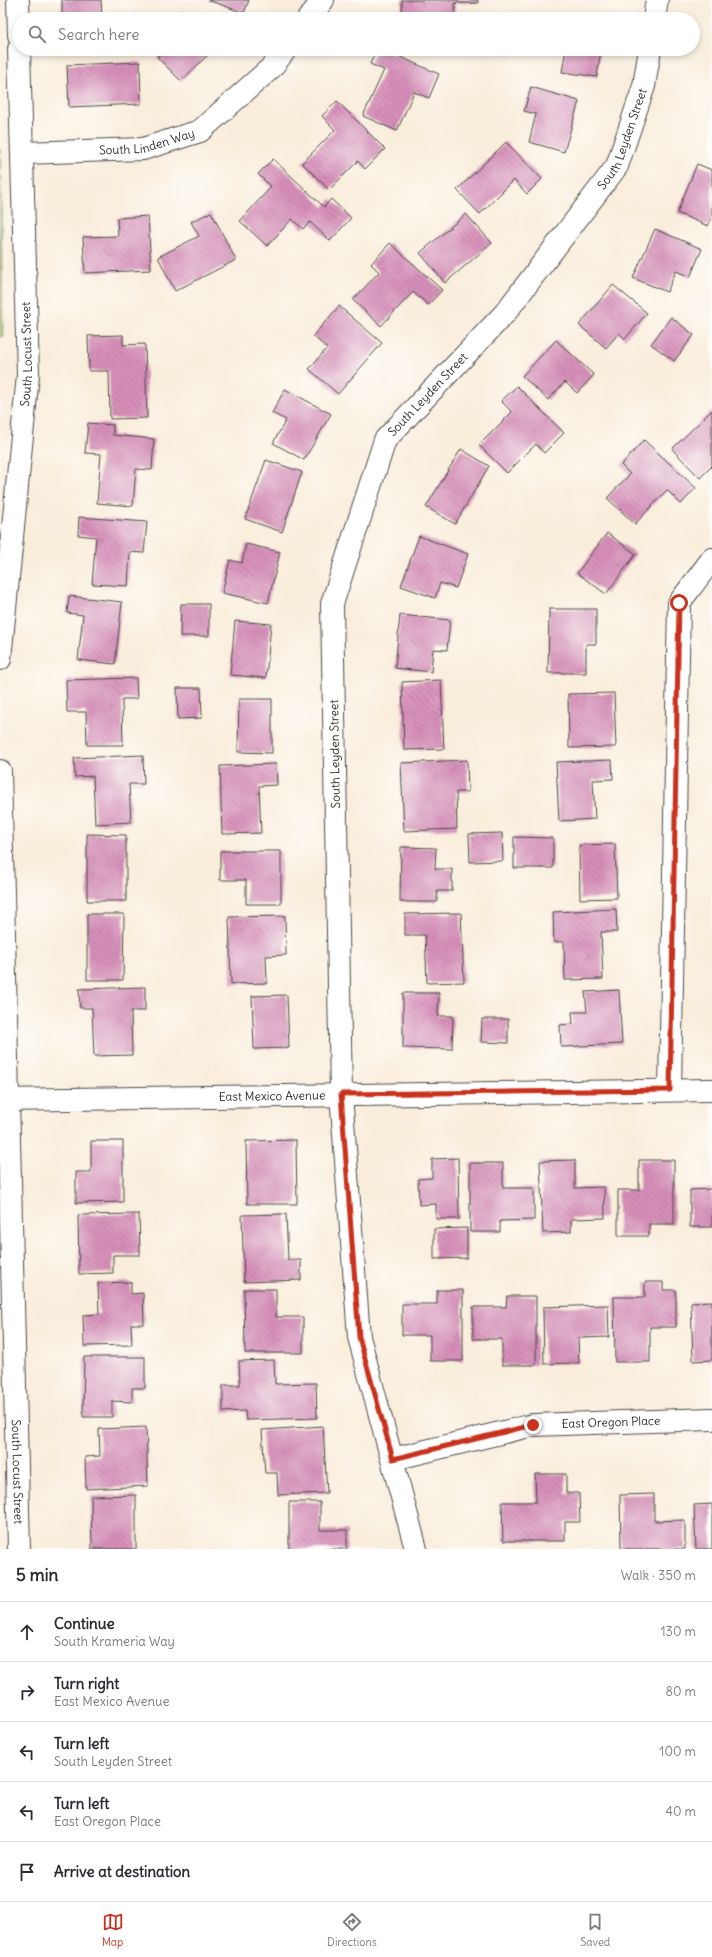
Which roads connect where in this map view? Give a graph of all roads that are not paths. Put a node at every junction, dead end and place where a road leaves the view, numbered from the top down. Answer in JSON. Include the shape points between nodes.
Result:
{"nodes":[{"id":1,"x":18,"y":0,"type":"edge"},
{"id":2,"x":323,"y":0,"type":"edge"},
{"id":3,"x":657,"y":0,"type":"edge"},
{"id":4,"x":18,"y":12,"type":"edge"},
{"id":5,"x":314,"y":12,"type":"edge"},
{"id":6,"x":655,"y":12,"type":"edge"},
{"id":7,"x":20,"y":56,"type":"edge"},
{"id":8,"x":281,"y":56,"type":"edge"},
{"id":9,"x":649,"y":56,"type":"edge"},
{"id":10,"x":23,"y":153,"type":"junction"},
{"id":11,"x":712,"y":559,"type":"edge"},
{"id":12,"x":0,"y":659,"type":"edge"},
{"id":13,"x":0,"y":771,"type":"edge"},
{"id":14,"x":670,"y":1090,"type":"junction"},
{"id":15,"x":712,"y":1090,"type":"edge"},
{"id":16,"x":341,"y":1094,"type":"junction"},
{"id":17,"x":4,"y":1100,"type":"edge"},
{"id":18,"x":712,"y":1419,"type":"edge"},
{"id":19,"x":393,"y":1459,"type":"junction"},
{"id":20,"x":19,"y":1549,"type":"edge"},
{"id":21,"x":416,"y":1549,"type":"edge"}],
"edges":[{"from":1,"to":4,"type":"street"},
{"from":2,"to":5,"type":"street"},
{"from":3,"to":6,"type":"street"},
{"from":7,"to":10,"type":"street","name":"South Locust Street"},
{"from":8,"to":10,"type":"street","name":"South Linden Way","via":[[272,67],[200,131],[143,149]]},
{"from":9,"to":16,"type":"street","name":"South Leyden Street","via":[[644,86],[617,166],[505,313],[385,440],[332,604]]},
{"from":10,"to":12,"type":"street","name":"South Locust Street","via":[[28,375]]},
{"from":11,"to":14,"type":"street","via":[[679,603]]},
{"from":13,"to":17,"type":"street","name":"South Locust Street"},
{"from":14,"to":15,"type":"street","name":"East Mexico Avenue"},
{"from":14,"to":16,"type":"street","name":"East Mexico Avenue"},
{"from":16,"to":17,"type":"street","name":"East Mexico Avenue"},
{"from":16,"to":19,"type":"street","name":"South Leyden Street","via":[[359,1337]]},
{"from":17,"to":20,"type":"street","name":"South Locust Street"},
{"from":18,"to":19,"type":"street","name":"East Oregon Place","via":[[533,1425]]},
{"from":19,"to":21,"type":"street","name":"South Leyden Street"}]}
